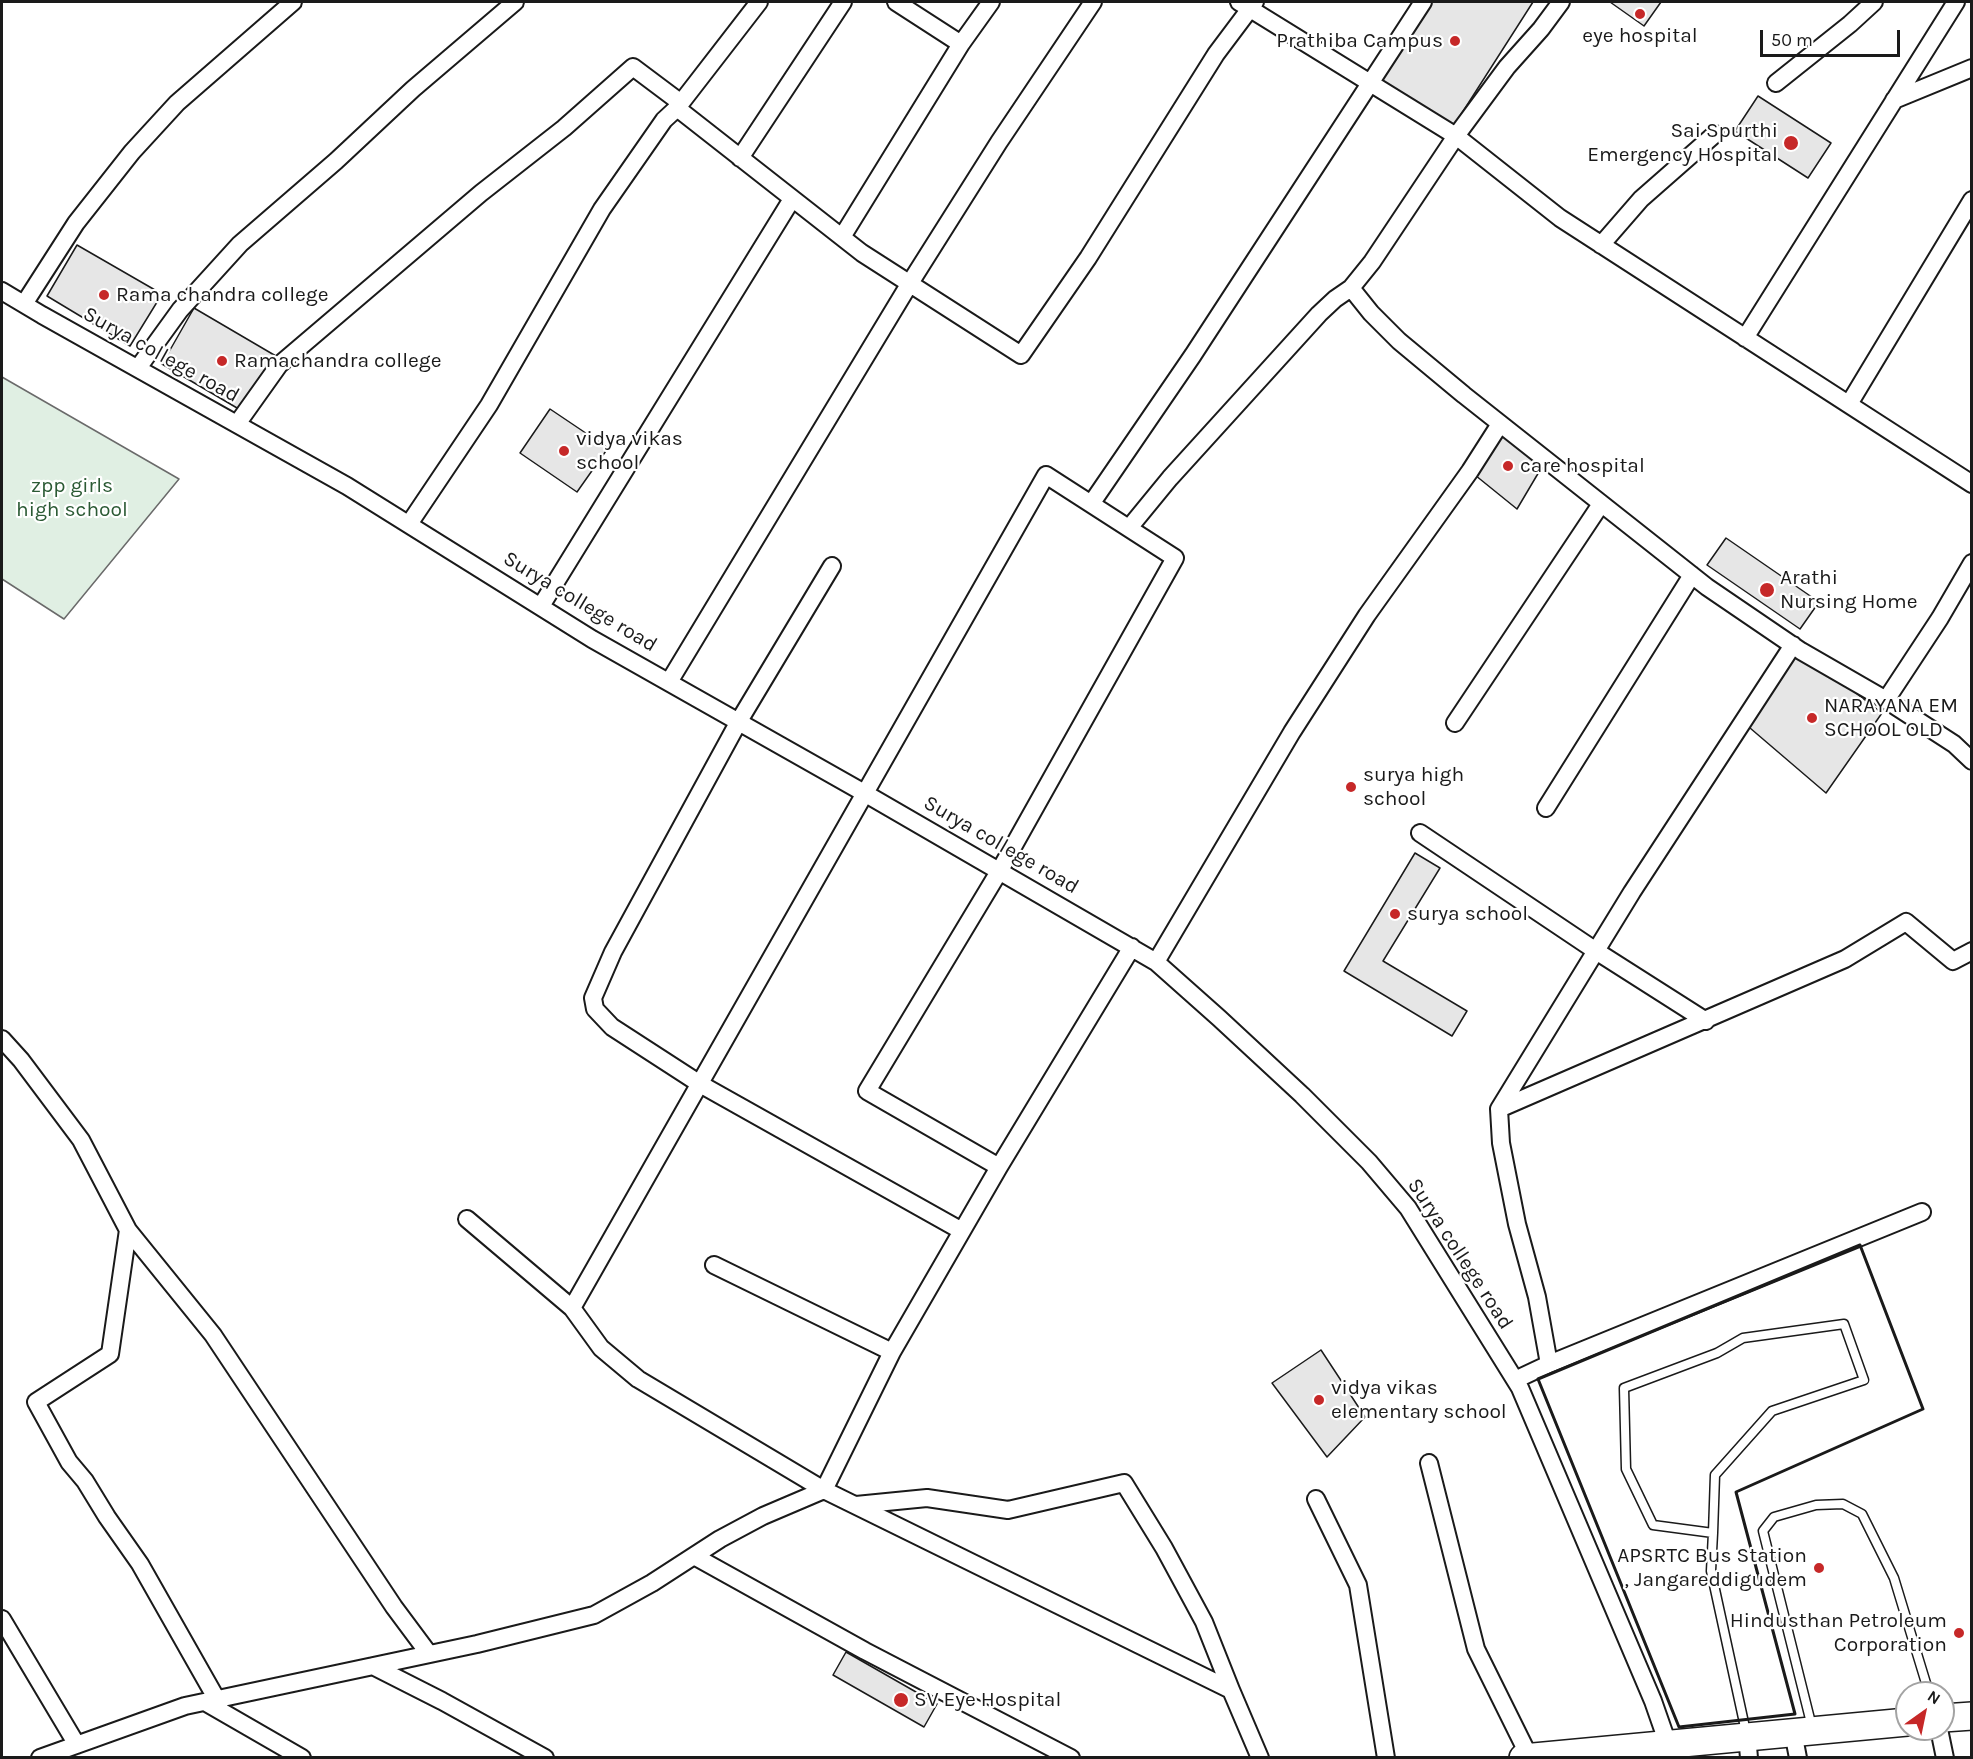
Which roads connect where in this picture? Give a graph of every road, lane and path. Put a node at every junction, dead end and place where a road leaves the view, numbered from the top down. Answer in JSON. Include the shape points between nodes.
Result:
{"nodes":[{"id":1,"x":293,"y":2,"type":"edge"},
{"id":2,"x":515,"y":2,"type":"edge"},
{"id":3,"x":843,"y":2,"type":"edge"},
{"id":4,"x":896,"y":2,"type":"edge"},
{"id":5,"x":991,"y":2,"type":"edge"},
{"id":6,"x":1092,"y":2,"type":"edge"},
{"id":7,"x":1423,"y":2,"type":"edge"},
{"id":8,"x":1561,"y":2,"type":"edge"},
{"id":9,"x":1874,"y":2,"type":"edge"},
{"id":10,"x":1956,"y":2,"type":"edge"},
{"id":11,"x":753,"y":4,"type":"edge"},
{"id":12,"x":1248,"y":4,"type":"edge"},
{"id":13,"x":962,"y":44,"type":"junction"},
{"id":14,"x":1971,"y":68,"type":"edge"},
{"id":15,"x":1371,"y":83,"type":"junction"},
{"id":16,"x":1776,"y":83,"type":"dead end"},
{"id":17,"x":1894,"y":100,"type":"junction"},
{"id":18,"x":679,"y":106,"type":"junction"},
{"id":19,"x":1715,"y":134,"type":"dead end"},
{"id":20,"x":1456,"y":136,"type":"junction"},
{"id":21,"x":740,"y":158,"type":"junction"},
{"id":22,"x":792,"y":199,"type":"junction"},
{"id":23,"x":1971,"y":200,"type":"edge"},
{"id":24,"x":842,"y":237,"type":"junction"},
{"id":25,"x":1601,"y":245,"type":"junction"},
{"id":26,"x":910,"y":283,"type":"junction"},
{"id":27,"x":1351,"y":288,"type":"junction"},
{"id":28,"x":2,"y":291,"type":"edge"},
{"id":29,"x":24,"y":304,"type":"junction"},
{"id":30,"x":1745,"y":338,"type":"junction"},
{"id":31,"x":138,"y":368,"type":"junction"},
{"id":32,"x":1849,"y":404,"type":"junction"},
{"id":33,"x":237,"y":424,"type":"junction"},
{"id":34,"x":1500,"y":424,"type":"junction"},
{"id":35,"x":1970,"y":480,"type":"edge"},
{"id":36,"x":1091,"y":504,"type":"junction"},
{"id":37,"x":1601,"y":504,"type":"junction"},
{"id":38,"x":409,"y":525,"type":"junction"},
{"id":39,"x":1129,"y":528,"type":"junction"},
{"id":40,"x":1971,"y":563,"type":"edge"},
{"id":41,"x":832,"y":566,"type":"dead end"},
{"id":42,"x":1692,"y":575,"type":"junction"},
{"id":43,"x":541,"y":606,"type":"junction"},
{"id":44,"x":1793,"y":645,"type":"junction"},
{"id":45,"x":669,"y":682,"type":"junction"},
{"id":46,"x":1886,"y":700,"type":"junction"},
{"id":47,"x":739,"y":721,"type":"junction"},
{"id":48,"x":1455,"y":723,"type":"dead end"},
{"id":49,"x":1971,"y":761,"type":"edge"},
{"id":50,"x":866,"y":794,"type":"junction"},
{"id":51,"x":1546,"y":808,"type":"dead end"},
{"id":52,"x":1420,"y":833,"type":"dead end"},
{"id":53,"x":1000,"y":870,"type":"junction"},
{"id":54,"x":1132,"y":947,"type":"junction"},
{"id":55,"x":1596,"y":951,"type":"junction"},
{"id":56,"x":1971,"y":951,"type":"edge"},
{"id":57,"x":1156,"y":962,"type":"junction"},
{"id":58,"x":1706,"y":1021,"type":"junction"},
{"id":59,"x":4,"y":1046,"type":"edge"},
{"id":60,"x":700,"y":1084,"type":"junction"},
{"id":61,"x":1499,"y":1109,"type":"junction"},
{"id":62,"x":999,"y":1167,"type":"junction"},
{"id":63,"x":1922,"y":1212,"type":"dead end"},
{"id":64,"x":467,"y":1219,"type":"dead end"},
{"id":65,"x":128,"y":1230,"type":"junction"},
{"id":66,"x":962,"y":1231,"type":"junction"},
{"id":67,"x":714,"y":1265,"type":"dead end"},
{"id":68,"x":572,"y":1308,"type":"junction"},
{"id":69,"x":892,"y":1352,"type":"junction"},
{"id":70,"x":1549,"y":1364,"type":"junction"},
{"id":71,"x":1515,"y":1380,"type":"junction"},
{"id":72,"x":1429,"y":1462,"type":"dead end"},
{"id":73,"x":824,"y":1490,"type":"junction"},
{"id":74,"x":1316,"y":1499,"type":"dead end"},
{"id":75,"x":855,"y":1505,"type":"junction"},
{"id":76,"x":1713,"y":1533,"type":"junction"},
{"id":77,"x":694,"y":1556,"type":"junction"},
{"id":78,"x":2,"y":1619,"type":"edge"},
{"id":79,"x":429,"y":1654,"type":"junction"},
{"id":80,"x":373,"y":1666,"type":"junction"},
{"id":81,"x":1925,"y":1681,"type":"edge"},
{"id":82,"x":1231,"y":1690,"type":"junction"},
{"id":83,"x":211,"y":1700,"type":"junction"},
{"id":84,"x":1971,"y":1716,"type":"edge"},
{"id":85,"x":1955,"y":1717,"type":"edge"},
{"id":86,"x":1895,"y":1724,"type":"edge"},
{"id":87,"x":1801,"y":1740,"type":"edge"},
{"id":88,"x":1941,"y":1741,"type":"edge"},
{"id":89,"x":1668,"y":1744,"type":"junction"},
{"id":90,"x":76,"y":1745,"type":"junction"},
{"id":91,"x":1748,"y":1746,"type":"edge"},
{"id":92,"x":1528,"y":1757,"type":"edge"},
{"id":93,"x":40,"y":1758,"type":"edge"},
{"id":94,"x":302,"y":1758,"type":"edge"},
{"id":95,"x":544,"y":1758,"type":"edge"},
{"id":96,"x":1071,"y":1758,"type":"edge"},
{"id":97,"x":1260,"y":1758,"type":"edge"},
{"id":98,"x":1386,"y":1758,"type":"edge"},
{"id":99,"x":1945,"y":1758,"type":"edge"}],
"edges":[{"from":1,"to":29,"type":"street","via":[[177,103],[132,152],[76,223]]},
{"from":2,"to":31,"type":"street","via":[[240,244],[180,310]]},
{"from":3,"to":21,"type":"street"},
{"from":4,"to":13,"type":"street"},
{"from":5,"to":13,"type":"street"},
{"from":6,"to":26,"type":"street"},
{"from":7,"to":15,"type":"street"},
{"from":8,"to":20,"type":"street"},
{"from":9,"to":16,"type":"street"},
{"from":10,"to":17,"type":"street"},
{"from":11,"to":18,"type":"street"},
{"from":12,"to":15,"type":"street"},
{"from":12,"to":26,"type":"street","via":[[1088,258],[1021,355]]},
{"from":13,"to":24,"type":"street"},
{"from":14,"to":17,"type":"street"},
{"from":15,"to":20,"type":"street"},
{"from":15,"to":36,"type":"street"},
{"from":17,"to":30,"type":"street"},
{"from":18,"to":21,"type":"street"},
{"from":18,"to":33,"type":"street","via":[[633,67],[279,365]]},
{"from":18,"to":38,"type":"street","via":[[664,120],[602,209],[489,405]]},
{"from":19,"to":25,"type":"street","via":[[1641,199]]},
{"from":20,"to":25,"type":"street","via":[[1560,218]]},
{"from":20,"to":27,"type":"street"},
{"from":21,"to":22,"type":"street"},
{"from":22,"to":24,"type":"street"},
{"from":22,"to":43,"type":"street"},
{"from":23,"to":32,"type":"street"},
{"from":24,"to":26,"type":"street"},
{"from":25,"to":30,"type":"street"},
{"from":26,"to":45,"type":"street"},
{"from":27,"to":34,"type":"street","via":[[1399,340]]},
{"from":27,"to":39,"type":"street","via":[[1319,314]]},
{"from":28,"to":29,"type":"street","name":"Surya college road"},
{"from":29,"to":31,"type":"street","name":"Surya college road"},
{"from":30,"to":32,"type":"street"},
{"from":31,"to":33,"type":"street","name":"Surya college road"},
{"from":32,"to":35,"type":"street"},
{"from":33,"to":38,"type":"street","name":"Surya college road"},
{"from":34,"to":37,"type":"street"},
{"from":34,"to":57,"type":"street","via":[[1367,615],[1292,732]]},
{"from":36,"to":39,"type":"street"},
{"from":36,"to":50,"type":"street","via":[[1046,475]]},
{"from":37,"to":42,"type":"street"},
{"from":37,"to":48,"type":"street"},
{"from":38,"to":43,"type":"street","name":"Surya college road"},
{"from":39,"to":53,"type":"street","via":[[1176,558]]},
{"from":40,"to":46,"type":"street"},
{"from":41,"to":47,"type":"street"},
{"from":42,"to":44,"type":"street"},
{"from":42,"to":51,"type":"street"},
{"from":43,"to":45,"type":"street","name":"Surya college road"},
{"from":44,"to":46,"type":"street"},
{"from":44,"to":55,"type":"street"},
{"from":45,"to":47,"type":"street","name":"Surya college road"},
{"from":46,"to":49,"type":"street","via":[[1954,744]]},
{"from":47,"to":50,"type":"street","name":"Surya college road"},
{"from":47,"to":60,"type":"street","via":[[613,952],[593,998],[596,1009],[612,1027]]},
{"from":50,"to":53,"type":"street","name":"Surya college road"},
{"from":50,"to":60,"type":"street"},
{"from":52,"to":55,"type":"street"},
{"from":53,"to":54,"type":"street","name":"Surya college road"},
{"from":53,"to":62,"type":"street","via":[[867,1091]]},
{"from":54,"to":57,"type":"street","name":"Surya college road"},
{"from":54,"to":62,"type":"street"},
{"from":55,"to":58,"type":"street"},
{"from":55,"to":61,"type":"street"},
{"from":56,"to":58,"type":"street","via":[[1953,961],[1906,922],[1845,959]]},
{"from":57,"to":71,"type":"street","name":"Surya college road","via":[[1236,1033],[1369,1162],[1408,1208]]},
{"from":58,"to":61,"type":"street"},
{"from":59,"to":65,"type":"street","via":[[81,1140]]},
{"from":60,"to":66,"type":"street"},
{"from":60,"to":68,"type":"street"},
{"from":61,"to":70,"type":"street","via":[[1501,1143]]},
{"from":62,"to":66,"type":"street"},
{"from":63,"to":70,"type":"street"},
{"from":64,"to":68,"type":"street"},
{"from":65,"to":79,"type":"street","via":[[213,1335]]},
{"from":65,"to":83,"type":"street","via":[[110,1354],[36,1402],[69,1462],[140,1564]]},
{"from":66,"to":69,"type":"street"},
{"from":67,"to":69,"type":"street"},
{"from":68,"to":73,"type":"street","via":[[601,1348],[638,1379]]},
{"from":69,"to":73,"type":"street"},
{"from":70,"to":71,"type":"street"},
{"from":71,"to":89,"type":"street","name":"Surya college road"},
{"from":72,"to":92,"type":"street","via":[[1476,1649]]},
{"from":73,"to":75,"type":"street"},
{"from":73,"to":77,"type":"street","via":[[763,1516]]},
{"from":74,"to":98,"type":"street","via":[[1358,1585]]},
{"from":75,"to":82,"type":"street"},
{"from":75,"to":82,"type":"street","via":[[927,1498],[1008,1510],[1124,1483],[1204,1622]]},
{"from":76,"to":76,"type":"lane","via":[[1715,1475],[1772,1411],[1864,1380],[1844,1324],[1743,1338],[1717,1353],[1624,1388],[1626,1469],[1653,1525]]},
{"from":76,"to":91,"type":"lane","via":[[1711,1571]]},
{"from":77,"to":79,"type":"street","via":[[594,1615]]},
{"from":77,"to":96,"type":"street"},
{"from":78,"to":90,"type":"street"},
{"from":79,"to":80,"type":"street"},
{"from":80,"to":83,"type":"street"},
{"from":80,"to":95,"type":"street"},
{"from":81,"to":87,"type":"lane","via":[[1894,1578],[1862,1515],[1843,1504],[1816,1505],[1774,1517],[1763,1531]]},
{"from":82,"to":97,"type":"street"},
{"from":83,"to":90,"type":"street"},
{"from":83,"to":94,"type":"street"},
{"from":84,"to":85,"type":"main road"},
{"from":86,"to":87,"type":"main road"},
{"from":87,"to":91,"type":"main road"},
{"from":88,"to":99,"type":"street"},
{"from":89,"to":91,"type":"main road"},
{"from":89,"to":92,"type":"main road"},
{"from":90,"to":93,"type":"street"}]}
